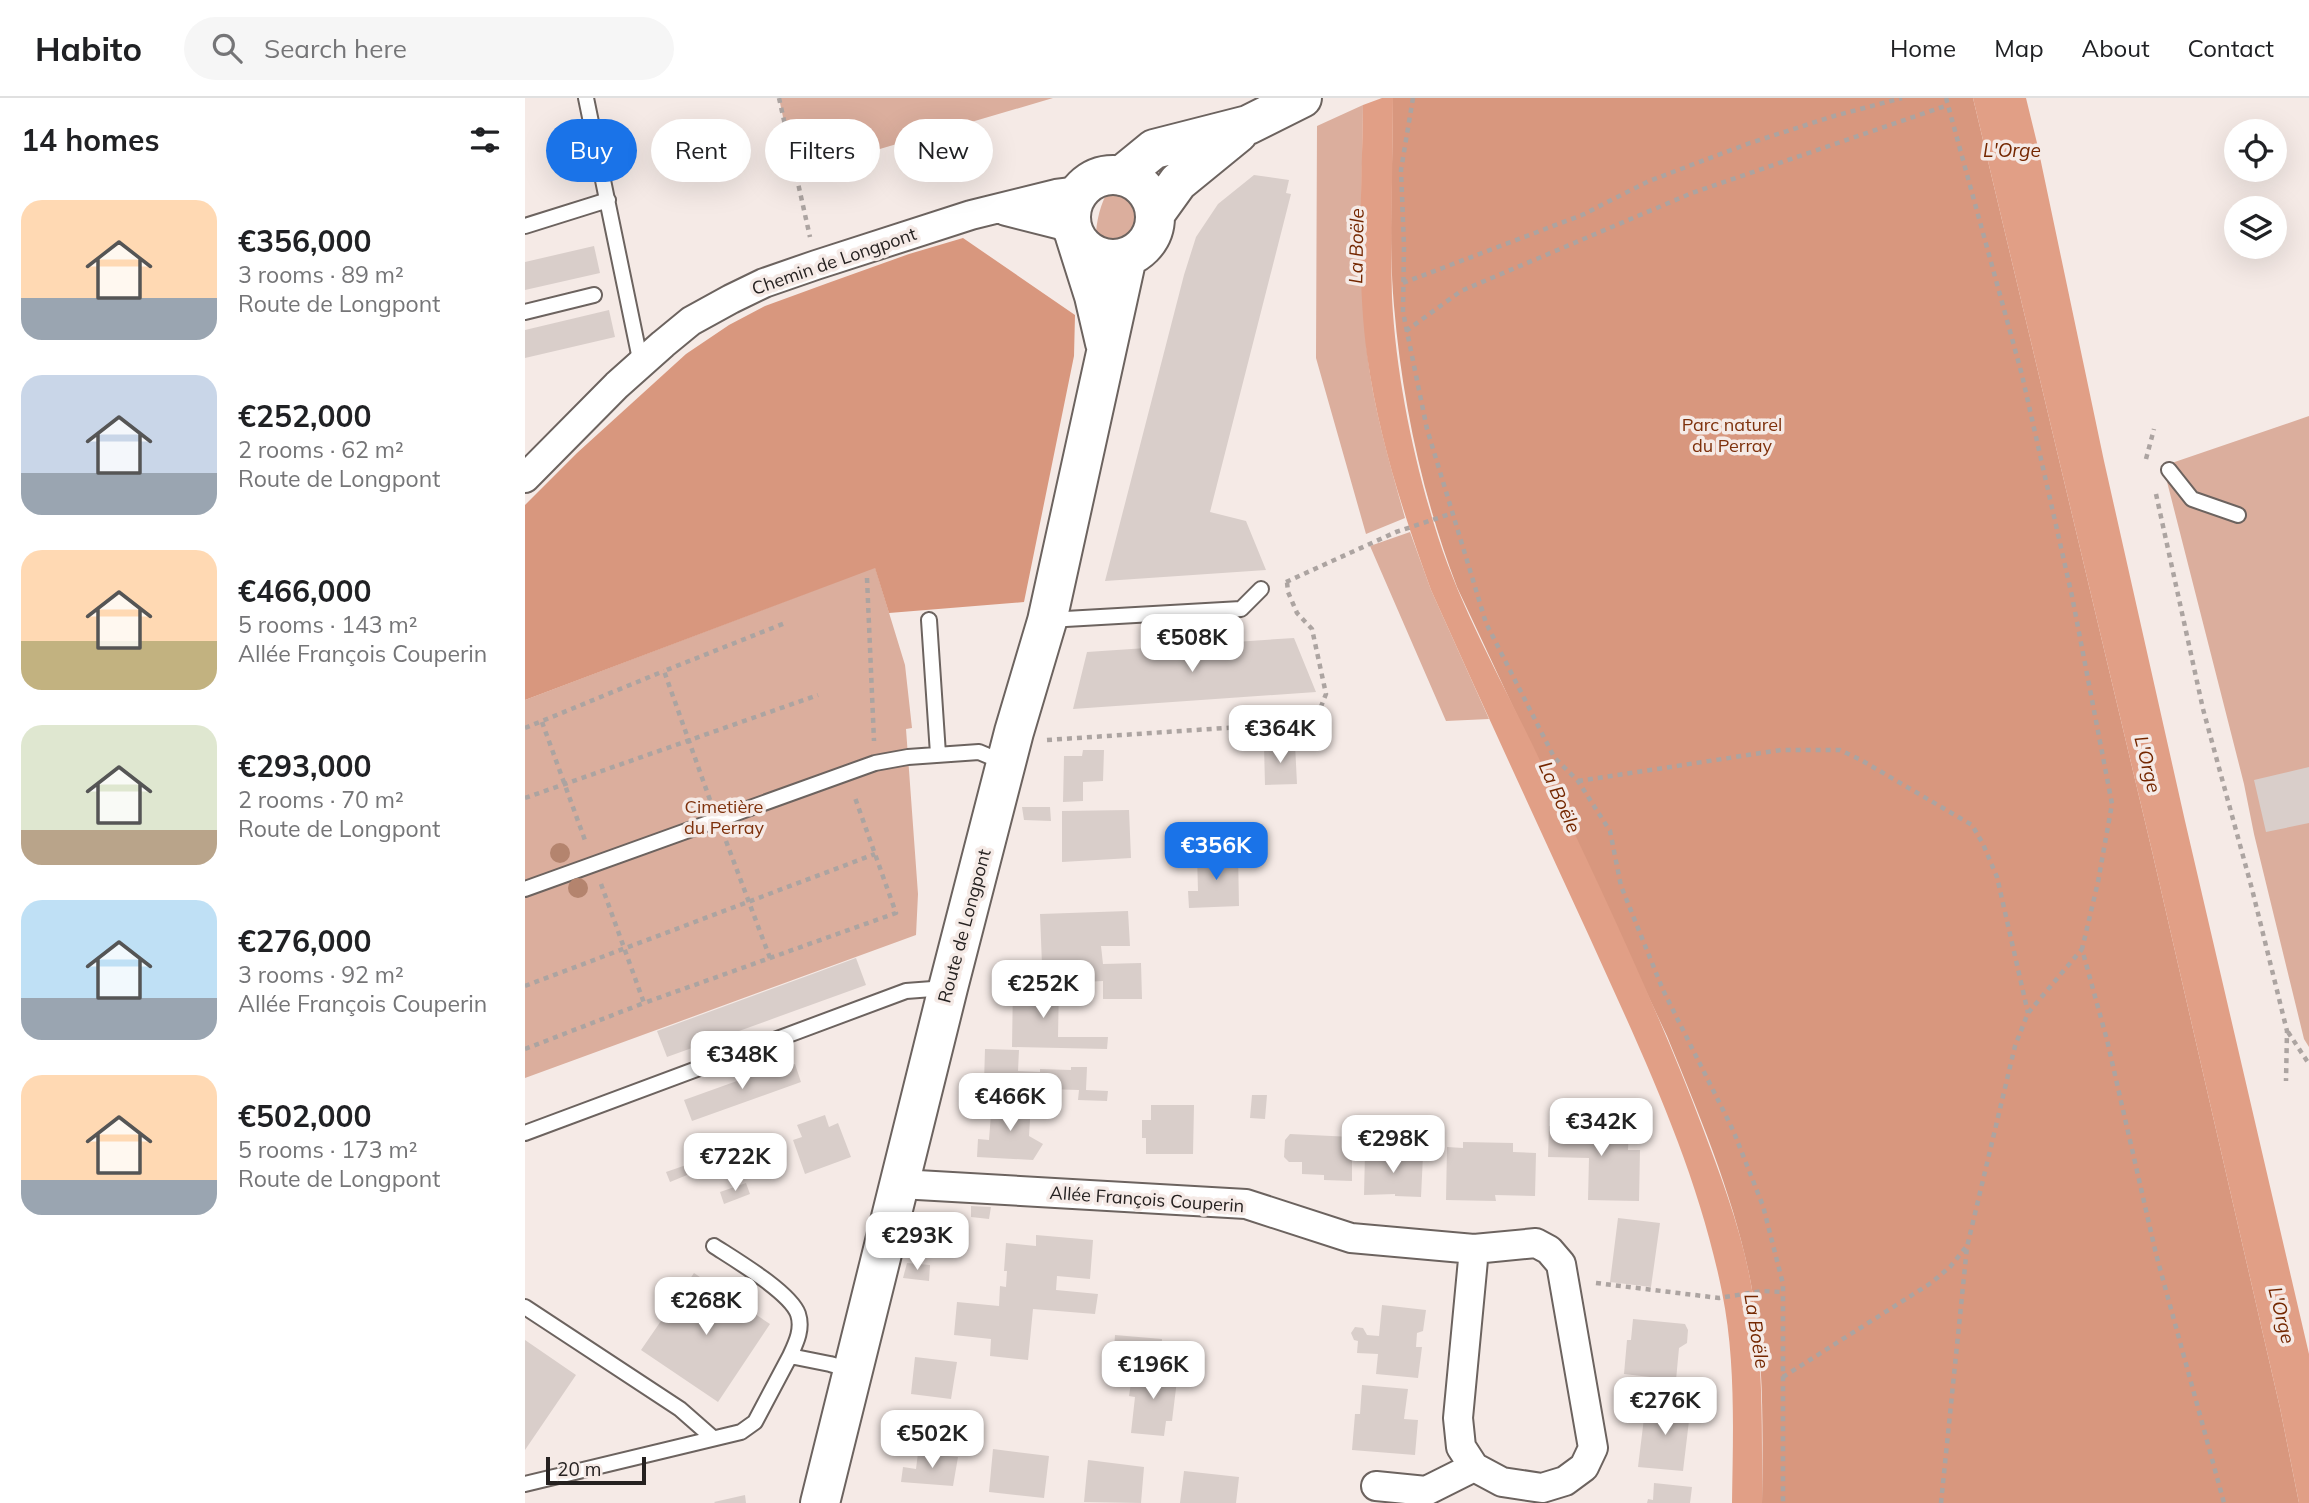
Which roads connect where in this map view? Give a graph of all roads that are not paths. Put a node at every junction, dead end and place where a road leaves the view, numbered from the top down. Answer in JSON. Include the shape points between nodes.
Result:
{"nodes":[{"id":1,"x":586,"y":98,"type":"edge"},
{"id":2,"x":1302,"y":98,"type":"edge"},
{"id":3,"x":1248,"y":125,"type":"junction"},
{"id":4,"x":1121,"y":176,"type":"junction"},
{"id":5,"x":1080,"y":191,"type":"junction"},
{"id":6,"x":608,"y":200,"type":"junction"},
{"id":7,"x":1000,"y":210,"type":"junction"},
{"id":8,"x":1155,"y":214,"type":"junction"},
{"id":9,"x":525,"y":226,"type":"edge"},
{"id":10,"x":1074,"y":232,"type":"junction"},
{"id":11,"x":1127,"y":257,"type":"junction"},
{"id":12,"x":594,"y":295,"type":"dead end"},
{"id":13,"x":525,"y":312,"type":"edge"},
{"id":14,"x":1106,"y":349,"type":"junction"},
{"id":15,"x":641,"y":364,"type":"junction"},
{"id":16,"x":2169,"y":470,"type":"dead end"},
{"id":17,"x":525,"y":478,"type":"edge"},
{"id":18,"x":2238,"y":515,"type":"dead end"},
{"id":19,"x":1261,"y":589,"type":"road end"},
{"id":20,"x":929,"y":620,"type":"dead end"},
{"id":21,"x":1047,"y":621,"type":"junction"},
{"id":22,"x":938,"y":754,"type":"junction"},
{"id":23,"x":1006,"y":764,"type":"junction"},
{"id":24,"x":525,"y":890,"type":"edge"},
{"id":25,"x":948,"y":988,"type":"junction"},
{"id":26,"x":525,"y":1133,"type":"edge"},
{"id":27,"x":900,"y":1184,"type":"junction"},
{"id":28,"x":714,"y":1246,"type":"dead end"},
{"id":29,"x":1474,"y":1249,"type":"junction"},
{"id":30,"x":525,"y":1307,"type":"edge"},
{"id":31,"x":790,"y":1356,"type":"junction"},
{"id":32,"x":853,"y":1371,"type":"junction"},
{"id":33,"x":713,"y":1438,"type":"junction"},
{"id":34,"x":1474,"y":1467,"type":"junction"},
{"id":35,"x":525,"y":1484,"type":"edge"},
{"id":36,"x":1376,"y":1486,"type":"dead end"},
{"id":37,"x":820,"y":1503,"type":"edge"}],
"edges":[{"from":1,"to":6,"type":"lane"},
{"from":2,"to":3,"type":"main road"},
{"from":3,"to":4,"type":"main road","via":[[1154,149]]},
{"from":3,"to":8,"type":"main road","via":[[1178,182]]},
{"from":4,"to":5,"type":"main road","via":[[1098,177]]},
{"from":4,"to":8,"type":"main road","via":[[1145,189]]},
{"from":5,"to":7,"type":"street","name":"Chemin de Longpont"},
{"from":5,"to":10,"type":"main road","via":[[1071,215]]},
{"from":6,"to":9,"type":"lane"},
{"from":6,"to":15,"type":"lane"},
{"from":7,"to":10,"type":"street","name":"Chemin de Longpont","via":[[1047,220]]},
{"from":7,"to":15,"type":"street","name":"Chemin de Longpont","via":[[971,215],[764,283],[691,321]]},
{"from":8,"to":11,"type":"main road","via":[[1148,240]]},
{"from":10,"to":11,"type":"main road","via":[[1091,253],[1103,258]]},
{"from":10,"to":14,"type":"main road","name":"Route de Longpont"},
{"from":11,"to":14,"type":"main road","name":"Route de Longpont"},
{"from":12,"to":13,"type":"lane"},
{"from":14,"to":21,"type":"main road","name":"Route de Longpont"},
{"from":15,"to":17,"type":"street","name":"Chemin de Longpont"},
{"from":16,"to":18,"type":"lane","via":[[2192,499]]},
{"from":19,"to":21,"type":"lane","via":[[1241,609]]},
{"from":20,"to":22,"type":"lane"},
{"from":21,"to":23,"type":"main road","name":"Route de Longpont"},
{"from":22,"to":23,"type":"lane","via":[[979,752]]},
{"from":22,"to":24,"type":"lane","via":[[875,763]]},
{"from":23,"to":25,"type":"main road","name":"Route de Longpont"},
{"from":25,"to":26,"type":"lane","via":[[906,991]]},
{"from":25,"to":27,"type":"main road","name":"Route de Longpont"},
{"from":27,"to":29,"type":"street","name":"Allée François Couperin","via":[[1246,1204],[1351,1238]]},
{"from":27,"to":32,"type":"main road","name":"Route de Longpont"},
{"from":28,"to":31,"type":"lane","via":[[776,1288],[798,1314],[799,1335]]},
{"from":29,"to":34,"type":"street","via":[[1458,1418],[1461,1447]]},
{"from":29,"to":34,"type":"street","name":"Allée François Couperin","via":[[1536,1243],[1561,1264],[1593,1448],[1584,1467],[1542,1488],[1502,1482]]},
{"from":30,"to":33,"type":"lane","via":[[680,1409]]},
{"from":31,"to":32,"type":"lane"},
{"from":31,"to":33,"type":"lane","via":[[755,1422],[741,1432]]},
{"from":32,"to":37,"type":"main road","name":"Route de Longpont"},
{"from":33,"to":35,"type":"lane"},
{"from":34,"to":36,"type":"street","via":[[1426,1491]]}]}
